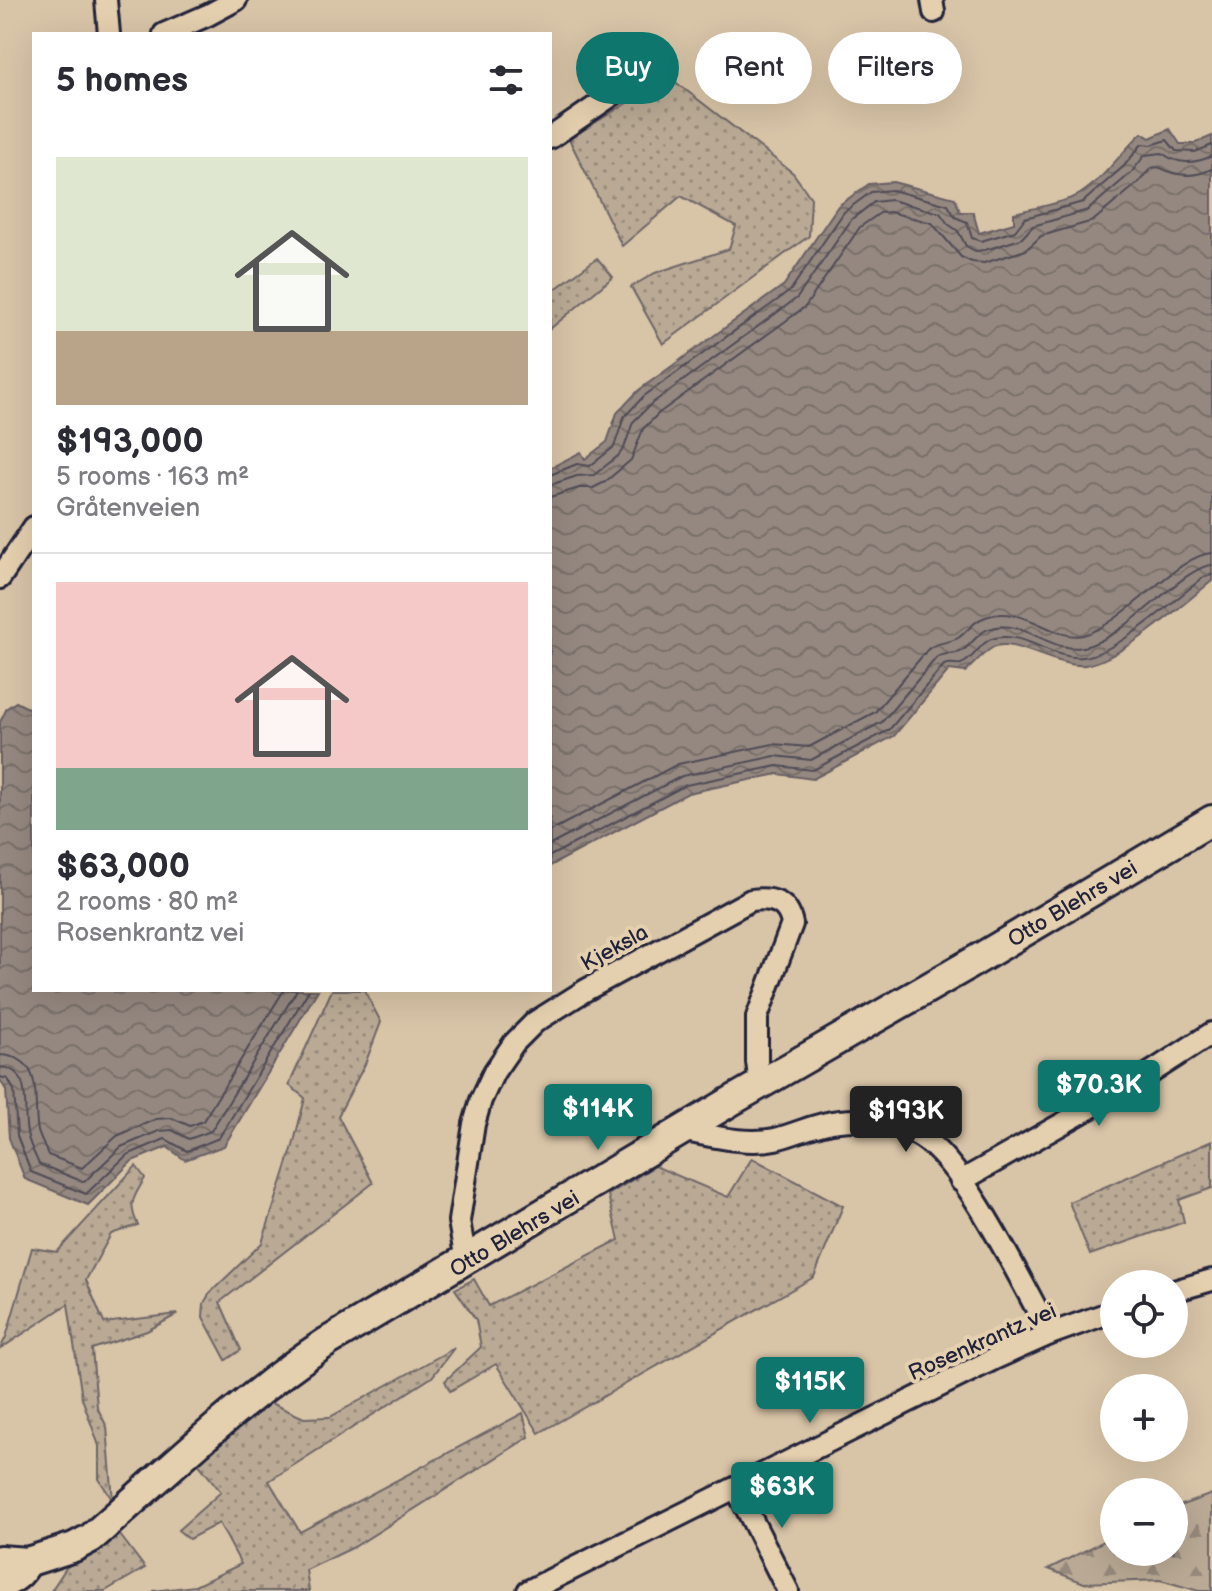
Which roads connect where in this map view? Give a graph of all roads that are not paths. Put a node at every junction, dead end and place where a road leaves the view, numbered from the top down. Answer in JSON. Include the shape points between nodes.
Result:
{"nodes":[{"id":1,"x":106,"y":0,"type":"edge"},
{"id":2,"x":236,"y":0,"type":"edge"},
{"id":3,"x":109,"y":32,"type":"edge"},
{"id":4,"x":169,"y":32,"type":"edge"},
{"id":5,"x":599,"y":104,"type":"edge"},
{"id":6,"x":552,"y":137,"type":"edge"},
{"id":7,"x":32,"y":530,"type":"edge"},
{"id":8,"x":0,"y":578,"type":"edge"},
{"id":9,"x":1212,"y":820,"type":"edge"},
{"id":10,"x":1212,"y":1033,"type":"edge"},
{"id":11,"x":760,"y":1085,"type":"junction"},
{"id":12,"x":685,"y":1131,"type":"junction"},
{"id":13,"x":961,"y":1181,"type":"junction"},
{"id":14,"x":466,"y":1261,"type":"junction"},
{"id":15,"x":1212,"y":1280,"type":"edge"},
{"id":16,"x":1188,"y":1287,"type":"edge"},
{"id":17,"x":1100,"y":1316,"type":"edge"},
{"id":18,"x":1050,"y":1334,"type":"junction"},
{"id":19,"x":736,"y":1488,"type":"junction"},
{"id":20,"x":14,"y":1561,"type":"edge"},
{"id":21,"x":0,"y":1584,"type":"edge"},
{"id":22,"x":528,"y":1591,"type":"edge"},
{"id":23,"x":788,"y":1591,"type":"edge"}],
"edges":[{"from":1,"to":3,"type":"street"},
{"from":2,"to":4,"type":"street"},
{"from":5,"to":6,"type":"street"},
{"from":7,"to":8,"type":"street"},
{"from":9,"to":11,"type":"street","name":"Otto Blehrs vei"},
{"from":10,"to":13,"type":"street"},
{"from":11,"to":12,"type":"street","name":"Otto Blehrs vei"},
{"from":11,"to":14,"type":"street","name":"Kjeksla","via":[[757,1017],[792,924],[779,902],[764,898],[751,900],[586,990],[535,1022],[514,1043],[494,1072],[474,1124],[459,1221]]},
{"from":12,"to":13,"type":"street","via":[[763,1141],[836,1121],[888,1124],[923,1138]]},
{"from":12,"to":14,"type":"street","name":"Otto Blehrs vei"},
{"from":13,"to":18,"type":"street"},
{"from":14,"to":20,"type":"street","name":"Otto Blehrs vei","via":[[284,1371],[91,1538]]},
{"from":15,"to":16,"type":"street"},
{"from":17,"to":18,"type":"street","name":"Rosenkrantz vei"},
{"from":18,"to":19,"type":"street","name":"Rosenkrantz vei"},
{"from":19,"to":22,"type":"street","name":"Rosenkrantz vei"},
{"from":19,"to":23,"type":"street"},
{"from":20,"to":21,"type":"street","via":[[14,1578]]}]}
